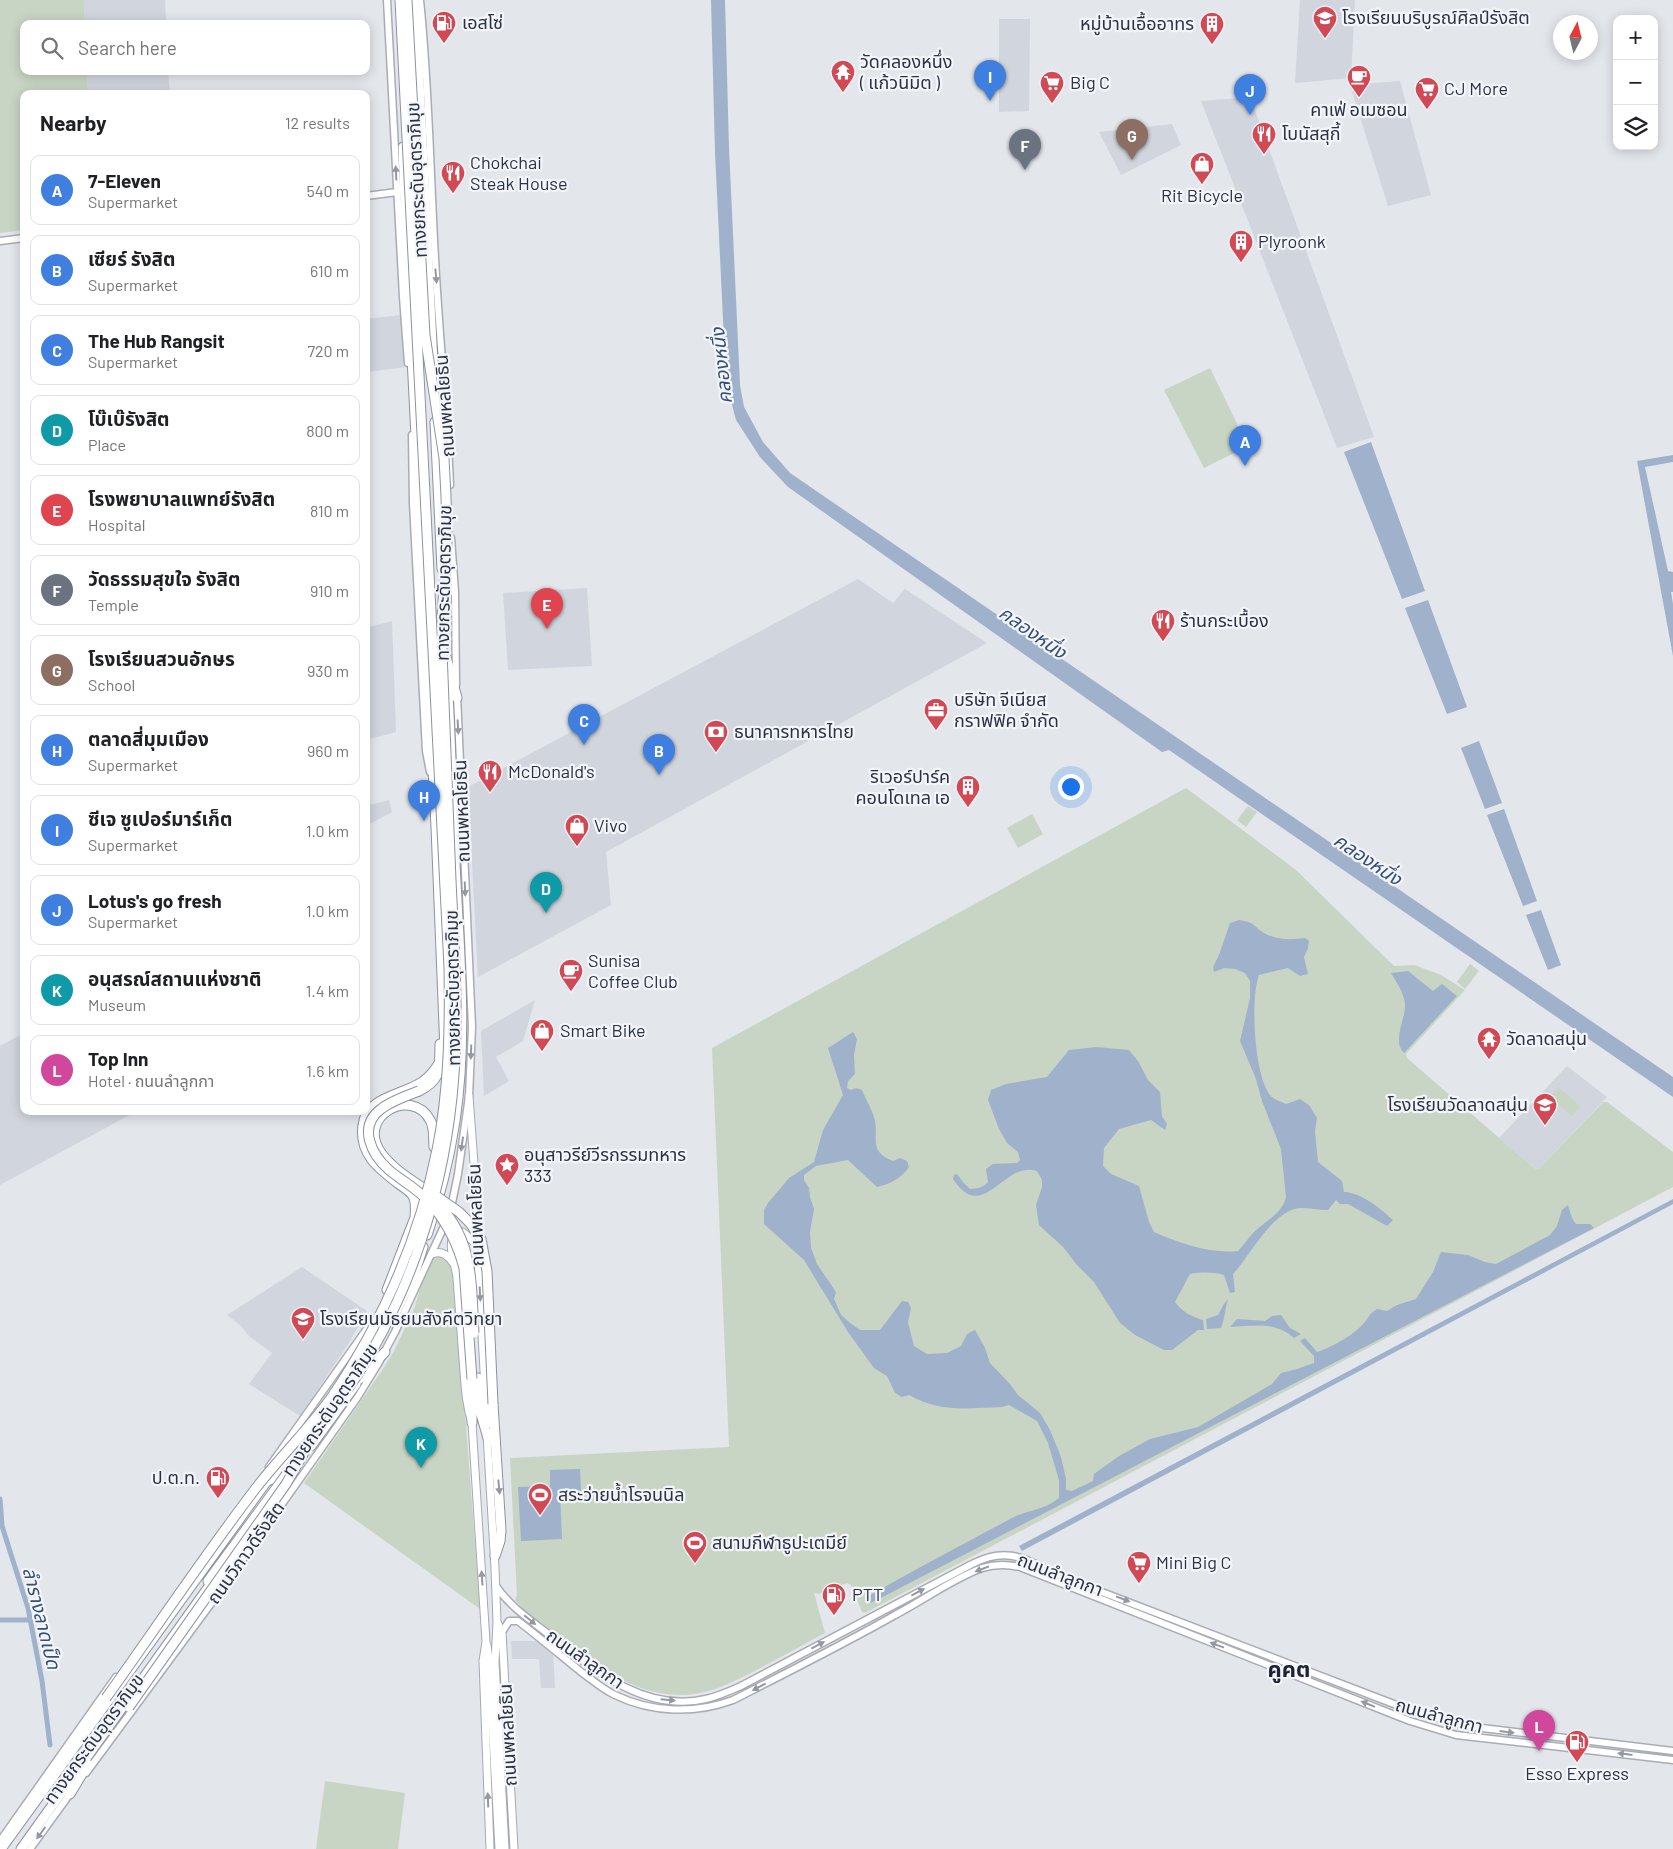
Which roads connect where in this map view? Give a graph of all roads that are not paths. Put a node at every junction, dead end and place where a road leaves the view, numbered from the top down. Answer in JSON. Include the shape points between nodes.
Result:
{"nodes":[{"id":1,"x":387,"y":0,"type":"edge"},
{"id":2,"x":400,"y":0,"type":"edge"},
{"id":3,"x":407,"y":0,"type":"edge"},
{"id":4,"x":415,"y":0,"type":"edge"},
{"id":5,"x":420,"y":0,"type":"edge"},
{"id":6,"x":417,"y":32,"type":"junction"},
{"id":7,"x":397,"y":192,"type":"junction"},
{"id":8,"x":370,"y":195,"type":"edge"},
{"id":9,"x":20,"y":238,"type":"edge"},
{"id":10,"x":0,"y":241,"type":"edge"},
{"id":11,"x":446,"y":657,"type":"junction"},
{"id":12,"x":457,"y":698,"type":"junction"},
{"id":13,"x":432,"y":780,"type":"junction"},
{"id":14,"x":444,"y":1024,"type":"junction"},
{"id":15,"x":440,"y":1062,"type":"junction"},
{"id":16,"x":469,"y":1096,"type":"junction"},
{"id":17,"x":370,"y":1109,"type":"edge"},
{"id":18,"x":366,"y":1115,"type":"edge"},
{"id":19,"x":434,"y":1147,"type":"junction"},
{"id":20,"x":423,"y":1188,"type":"junction"},
{"id":21,"x":437,"y":1205,"type":"joint"},
{"id":22,"x":415,"y":1219,"type":"junction"},
{"id":23,"x":477,"y":1245,"type":"junction"},
{"id":24,"x":432,"y":1254,"type":"junction"},
{"id":25,"x":455,"y":1265,"type":"junction"},
{"id":26,"x":371,"y":1323,"type":"junction"},
{"id":27,"x":385,"y":1352,"type":"junction"},
{"id":28,"x":360,"y":1379,"type":"junction"},
{"id":29,"x":474,"y":1379,"type":"junction"},
{"id":30,"x":472,"y":1423,"type":"junction"},
{"id":31,"x":304,"y":1432,"type":"junction"},
{"id":32,"x":313,"y":1438,"type":"junction"},
{"id":33,"x":488,"y":1438,"type":"junction"},
{"id":34,"x":268,"y":1469,"type":"junction"},
{"id":35,"x":261,"y":1490,"type":"junction"},
{"id":36,"x":495,"y":1556,"type":"junction"},
{"id":37,"x":496,"y":1586,"type":"junction"},
{"id":38,"x":875,"y":1615,"type":"junction"},
{"id":39,"x":497,"y":1622,"type":"junction"},
{"id":40,"x":880,"y":1624,"type":"junction"},
{"id":41,"x":502,"y":1632,"type":"junction"},
{"id":42,"x":486,"y":1642,"type":"junction"},
{"id":43,"x":1533,"y":1735,"type":"junction"},
{"id":44,"x":1533,"y":1744,"type":"junction"},
{"id":45,"x":1673,"y":1751,"type":"edge"},
{"id":46,"x":1673,"y":1760,"type":"edge"},
{"id":47,"x":499,"y":1791,"type":"junction"},
{"id":48,"x":70,"y":1794,"type":"junction"},
{"id":49,"x":30,"y":1800,"type":"junction"},
{"id":50,"x":5,"y":1844,"type":"edge"},
{"id":51,"x":1,"y":1849,"type":"edge"},
{"id":52,"x":15,"y":1849,"type":"edge"},
{"id":53,"x":21,"y":1849,"type":"edge"},
{"id":54,"x":30,"y":1849,"type":"edge"},
{"id":55,"x":490,"y":1849,"type":"edge"},
{"id":56,"x":499,"y":1849,"type":"edge"},
{"id":57,"x":505,"y":1849,"type":"edge"},
{"id":58,"x":514,"y":1849,"type":"edge"}],
"edges":[{"from":7,"to":1,"type":"main road","name":"ถนนพหลโยธิน","one_way":true},
{"from":2,"to":13,"type":"highway","name":"ถนนพหลโยธิน","via":[[408,270]]},
{"from":2,"to":31,"type":"highway","name":"ทางยกระดับอุตราภิมุข","bridge":true,"via":[[449,967],[446,1071],[437,1149],[404,1260],[361,1351]]},
{"from":3,"to":32,"type":"highway","name":"ทางยกระดับอุตราภิมุข","bridge":true,"via":[[425,334],[444,458],[446,496],[442,651],[456,978],[454,1072],[442,1167],[412,1266],[371,1352]]},
{"from":4,"to":6,"type":"highway","name":"ถนนพหลโยธิน"},
{"from":5,"to":6,"type":"highway"},
{"from":5,"to":12,"type":"main road","name":"ถนนพหลโยธิน","one_way":true,"via":[[447,419]]},
{"from":6,"to":11,"type":"highway","name":"ถนนพหลโยธิน"},
{"from":7,"to":8,"type":"main road"},
{"from":7,"to":13,"type":"main road","name":"ถนนพหลโยธิน","via":[[411,396],[413,503],[426,751]]},
{"from":9,"to":10,"type":"main road"},
{"from":11,"to":12,"type":"highway"},
{"from":11,"to":21,"type":"highway","name":"ถนนพหลโยธิน","via":[[462,1031],[455,1119]]},
{"from":12,"to":16,"type":"main road","name":"ถนนพหลโยธิน","one_way":true,"via":[[472,1027]]},
{"from":13,"to":14,"type":"highway","name":"ถนนพหลโยธิน"},
{"from":14,"to":15,"type":"highway"},
{"from":14,"to":19,"type":"highway","name":"ถนนพหลโยธิน","via":[[445,1070]]},
{"from":15,"to":17,"type":"highway","via":[[422,1083],[380,1100]]},
{"from":15,"to":29,"type":"highway","bridge":true,"via":[[439,1072],[428,1086],[380,1109],[372,1118],[368,1136],[376,1156],[440,1214],[460,1253]]},
{"from":16,"to":23,"type":"main road","name":"ถนนพหลโยธิน"},
{"from":16,"to":24,"type":"main road","name":"ถนนวิภาวดีรังสิต","one_way":true,"via":[[454,1194]]},
{"from":18,"to":22,"type":"highway","via":[[363,1120],[363,1144],[381,1170],[412,1194]]},
{"from":19,"to":20,"type":"highway","via":[[433,1126],[423,1111],[401,1105],[385,1112],[376,1122],[375,1137],[381,1153],[392,1166]]},
{"from":19,"to":22,"type":"highway","name":"ถนนวิภาวดีรังสิต"},
{"from":20,"to":29,"type":"highway","bridge":true,"via":[[450,1218],[467,1254]]},
{"from":20,"to":36,"type":"highway","one_way":true,"bridge":true,"via":[[459,1212],[481,1239],[486,1271],[501,1530]]},
{"from":21,"to":28,"type":"highway","name":"ถนนวิภาวดีรังสิต","via":[[401,1304]]},
{"from":22,"to":26,"type":"highway","name":"ถนนวิภาวดีรังสิต"},
{"from":23,"to":25,"type":"main road","via":[[463,1232],[455,1233],[451,1240]]},
{"from":23,"to":33,"type":"main road","name":"ถนนพหลโยธิน","one_way":true},
{"from":24,"to":25,"type":"main road","name":"ถนนพหลโยธิน","via":[[444,1254]]},
{"from":24,"to":27,"type":"main road","name":"ถนนวิภาวดีรังสิต"},
{"from":25,"to":30,"type":"main road","name":"ถนนพหลโยธิน","via":[[465,1389]]},
{"from":26,"to":34,"type":"main road","name":"ถนนวิภาวดีรังสิต"},
{"from":26,"to":35,"type":"highway","name":"ถนนวิภาวดีรังสิต","via":[[351,1362]]},
{"from":27,"to":28,"type":"highway"},
{"from":27,"to":48,"type":"main road","name":"ถนนวิภาวดีรังสิต","via":[[357,1398],[229,1578]]},
{"from":28,"to":53,"type":"highway","name":"ถนนวิภาวดีรังสิต"},
{"from":29,"to":30,"type":"highway"},
{"from":29,"to":33,"type":"highway"},
{"from":42,"to":30,"type":"main road","name":"ถนนพหลโยธิน","one_way":true},
{"from":31,"to":49,"type":"highway","bridge":true,"via":[[257,1486]]},
{"from":31,"to":50,"type":"highway","name":"ทางยกระดับอุตราภิมุข","bridge":true},
{"from":32,"to":48,"type":"highway","bridge":true,"via":[[286,1484]]},
{"from":32,"to":52,"type":"highway","name":"ทางยกระดับอุตราภิมุข","bridge":true},
{"from":33,"to":36,"type":"main road","name":"ถนนพหลโยธิน"},
{"from":34,"to":35,"type":"highway"},
{"from":34,"to":49,"type":"main road","name":"ถนนวิภาวดีรังสิต","via":[[207,1549]]},
{"from":35,"to":50,"type":"highway","name":"ถนนวิภาวดีรังสิต"},
{"from":36,"to":37,"type":"main road","name":"ถนนพหลโยธิน"},
{"from":37,"to":38,"type":"main road","name":"ถนนลำลูกกา","one_way":true,"via":[[508,1602],[606,1677],[639,1694],[672,1701],[703,1700],[742,1686]]},
{"from":37,"to":39,"type":"main road","name":"ถนนพหลโยธิน"},
{"from":38,"to":40,"type":"main road"},
{"from":38,"to":43,"type":"main road","name":"ถนนลำลูกกา","one_way":true,"via":[[985,1558],[1013,1556],[1407,1709],[1465,1726]]},
{"from":39,"to":41,"type":"main road","name":"ถนนพหลโยธิน"},
{"from":39,"to":47,"type":"main road","name":"ถนนพหลโยธิน"},
{"from":40,"to":41,"type":"main road","name":"ถนนลำลูกกา","one_way":true,"via":[[734,1700],[694,1710],[664,1709],[613,1694],[518,1621],[509,1621]]},
{"from":44,"to":40,"type":"main road","name":"ถนนลำลูกกา","one_way":true,"via":[[1456,1734],[1410,1721],[1013,1565],[995,1564],[981,1569]]},
{"from":41,"to":58,"type":"main road","name":"ถนนพหลโยธิน"},
{"from":42,"to":47,"type":"main road","name":"ถนนพหลโยธิน"},
{"from":55,"to":42,"type":"main road","name":"ถนนพหลโยธิน","one_way":true,"via":[[483,1661]]},
{"from":43,"to":44,"type":"main road"},
{"from":43,"to":45,"type":"main road","name":"ถนนลำลูกกา"},
{"from":46,"to":44,"type":"main road","name":"ถนนลำลูกกา","one_way":true},
{"from":47,"to":56,"type":"main road","name":"ถนนพหลโยธิน"},
{"from":47,"to":57,"type":"main road","name":"ถนนพหลโยธิน"},
{"from":48,"to":54,"type":"main road","name":"ถนนวิภาวดีรังสิต","one_way":true},
{"from":49,"to":50,"type":"main road","name":"ถนนวิภาวดีรังสิต"},
{"from":50,"to":51,"type":"highway"}]}
